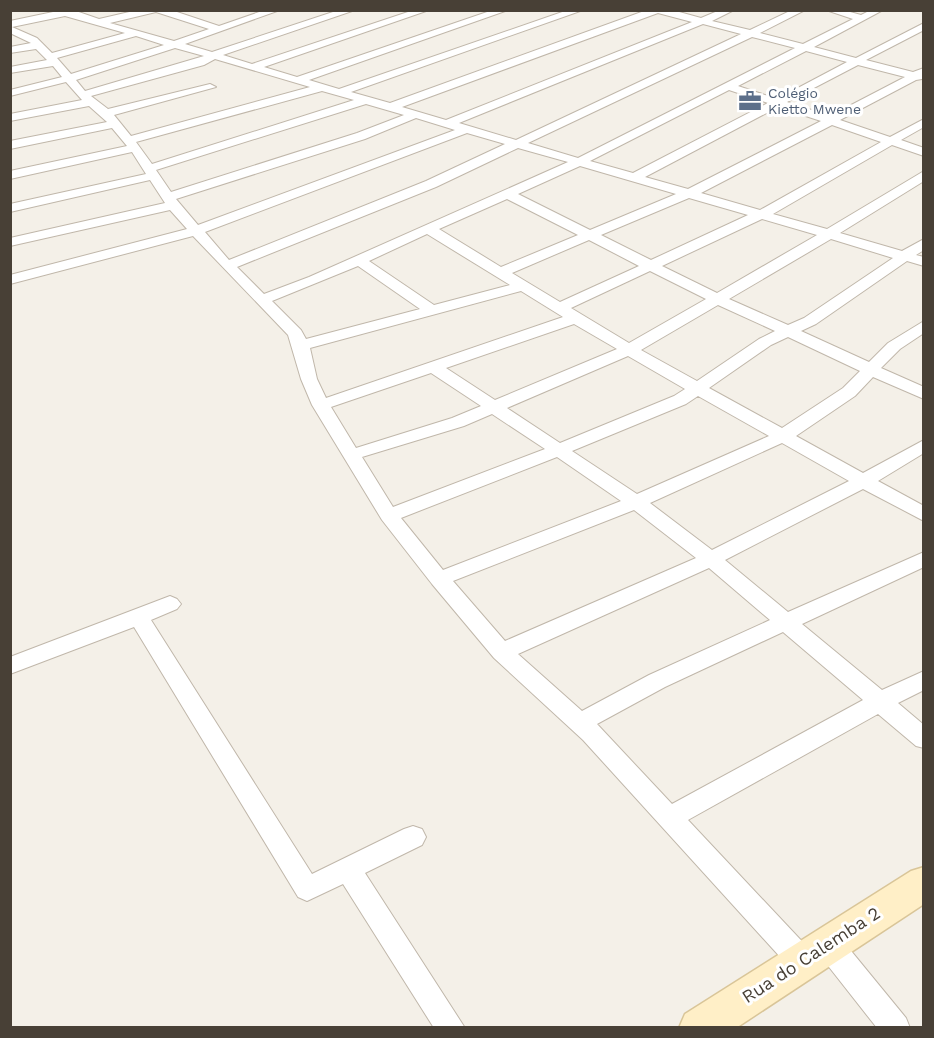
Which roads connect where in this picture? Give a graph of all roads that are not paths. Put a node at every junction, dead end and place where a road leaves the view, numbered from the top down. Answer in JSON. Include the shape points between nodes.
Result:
{"nodes":[{"id":1,"x":153,"y":10,"type":"edge"},
{"id":2,"x":160,"y":10,"type":"edge"},
{"id":3,"x":227,"y":10,"type":"edge"},
{"id":4,"x":276,"y":10,"type":"edge"},
{"id":5,"x":351,"y":10,"type":"edge"},
{"id":6,"x":425,"y":10,"type":"edge"},
{"id":7,"x":504,"y":10,"type":"edge"},
{"id":8,"x":579,"y":10,"type":"edge"},
{"id":9,"x":658,"y":10,"type":"edge"},
{"id":10,"x":730,"y":10,"type":"edge"},
{"id":11,"x":801,"y":10,"type":"edge"},
{"id":12,"x":830,"y":10,"type":"edge"},
{"id":13,"x":879,"y":10,"type":"edge"},
{"id":14,"x":65,"y":11,"type":"edge"},
{"id":15,"x":249,"y":19,"type":"junction"},
{"id":16,"x":863,"y":19,"type":"junction"},
{"id":17,"x":704,"y":22,"type":"junction"},
{"id":18,"x":96,"y":23,"type":"junction"},
{"id":19,"x":924,"y":26,"type":"edge"},
{"id":20,"x":11,"y":28,"type":"edge"},
{"id":21,"x":218,"y":29,"type":"junction"},
{"id":22,"x":134,"y":34,"type":"junction"},
{"id":23,"x":750,"y":34,"type":"junction"},
{"id":24,"x":170,"y":44,"type":"junction"},
{"id":25,"x":39,"y":45,"type":"junction"},
{"id":26,"x":803,"y":48,"type":"junction"},
{"id":27,"x":10,"y":50,"type":"edge"},
{"id":28,"x":211,"y":56,"type":"junction"},
{"id":29,"x":53,"y":59,"type":"junction"},
{"id":30,"x":858,"y":62,"type":"junction"},
{"id":31,"x":250,"y":68,"type":"junction"},
{"id":32,"x":10,"y":70,"type":"edge"},
{"id":33,"x":920,"y":75,"type":"edge"},
{"id":34,"x":68,"y":81,"type":"junction"},
{"id":35,"x":295,"y":81,"type":"junction"},
{"id":36,"x":728,"y":86,"type":"junction"},
{"id":37,"x":210,"y":87,"type":"dead end"},
{"id":38,"x":320,"y":88,"type":"junction"},
{"id":39,"x":10,"y":93,"type":"edge"},
{"id":40,"x":337,"y":93,"type":"junction"},
{"id":41,"x":363,"y":101,"type":"junction"},
{"id":42,"x":779,"y":103,"type":"junction"},
{"id":43,"x":388,"y":108,"type":"junction"},
{"id":44,"x":99,"y":109,"type":"junction"},
{"id":45,"x":413,"y":115,"type":"junction"},
{"id":46,"x":10,"y":118,"type":"edge"},
{"id":47,"x":828,"y":120,"type":"junction"},
{"id":48,"x":924,"y":122,"type":"edge"},
{"id":49,"x":446,"y":124,"type":"junction"},
{"id":50,"x":465,"y":130,"type":"junction"},
{"id":51,"x":891,"y":142,"type":"junction"},
{"id":52,"x":131,"y":144,"type":"junction"},
{"id":53,"x":518,"y":145,"type":"junction"},
{"id":54,"x":10,"y":146,"type":"edge"},
{"id":55,"x":924,"y":152,"type":"edge"},
{"id":56,"x":577,"y":163,"type":"junction"},
{"id":57,"x":151,"y":173,"type":"junction"},
{"id":58,"x":10,"y":175,"type":"edge"},
{"id":59,"x":924,"y":175,"type":"edge"},
{"id":60,"x":632,"y":178,"type":"junction"},
{"id":61,"x":689,"y":194,"type":"junction"},
{"id":62,"x":508,"y":195,"type":"junction"},
{"id":63,"x":170,"y":201,"type":"junction"},
{"id":64,"x":10,"y":208,"type":"edge"},
{"id":65,"x":763,"y":214,"type":"junction"},
{"id":66,"x":428,"y":229,"type":"junction"},
{"id":67,"x":195,"y":231,"type":"junction"},
{"id":68,"x":828,"y":235,"type":"junction"},
{"id":69,"x":593,"y":236,"type":"junction"},
{"id":70,"x":10,"y":242,"type":"edge"},
{"id":71,"x":924,"y":243,"type":"edge"},
{"id":72,"x":903,"y":256,"type":"junction"},
{"id":73,"x":358,"y":260,"type":"junction"},
{"id":74,"x":924,"y":262,"type":"edge"},
{"id":75,"x":651,"y":265,"type":"junction"},
{"id":76,"x":227,"y":266,"type":"junction"},
{"id":77,"x":502,"y":272,"type":"junction"},
{"id":78,"x":10,"y":280,"type":"edge"},
{"id":79,"x":524,"y":286,"type":"junction"},
{"id":80,"x":264,"y":299,"type":"junction"},
{"id":81,"x":717,"y":299,"type":"junction"},
{"id":82,"x":559,"y":308,"type":"junction"},
{"id":83,"x":433,"y":311,"type":"junction"},
{"id":84,"x":575,"y":318,"type":"junction"},
{"id":85,"x":924,"y":326,"type":"edge"},
{"id":86,"x":789,"y":330,"type":"junction"},
{"id":87,"x":301,"y":345,"type":"junction"},
{"id":88,"x":629,"y":350,"type":"junction"},
{"id":89,"x":434,"y":367,"type":"junction"},
{"id":90,"x":869,"y":371,"type":"junction"},
{"id":91,"x":698,"y":388,"type":"junction"},
{"id":92,"x":924,"y":394,"type":"edge"},
{"id":93,"x":321,"y":405,"type":"junction"},
{"id":94,"x":492,"y":408,"type":"junction"},
{"id":95,"x":783,"y":436,"type":"junction"},
{"id":96,"x":924,"y":445,"type":"edge"},
{"id":97,"x":557,"y":451,"type":"junction"},
{"id":98,"x":351,"y":455,"type":"junction"},
{"id":99,"x":866,"y":481,"type":"junction"},
{"id":100,"x":636,"y":502,"type":"junction"},
{"id":101,"x":924,"y":515,"type":"edge"},
{"id":102,"x":389,"y":516,"type":"junction"},
{"id":103,"x":711,"y":559,"type":"junction"},
{"id":104,"x":924,"y":559,"type":"edge"},
{"id":105,"x":439,"y":579,"type":"junction"},
{"id":106,"x":170,"y":604,"type":"dead end"},
{"id":107,"x":138,"y":616,"type":"junction"},
{"id":108,"x":786,"y":621,"type":"junction"},
{"id":109,"x":502,"y":652,"type":"junction"},
{"id":110,"x":10,"y":666,"type":"edge"},
{"id":111,"x":924,"y":679,"type":"edge"},
{"id":112,"x":881,"y":702,"type":"junction"},
{"id":113,"x":579,"y":723,"type":"junction"},
{"id":114,"x":924,"y":740,"type":"edge"},
{"id":115,"x":669,"y":818,"type":"junction"},
{"id":116,"x":412,"y":837,"type":"dead end"},
{"id":117,"x":348,"y":869,"type":"junction"},
{"id":118,"x":924,"y":883,"type":"edge"},
{"id":119,"x":815,"y":953,"type":"junction"},
{"id":120,"x":706,"y":1026,"type":"edge"},
{"id":121,"x":451,"y":1028,"type":"edge"},
{"id":122,"x":896,"y":1028,"type":"edge"}],
"edges":[{"from":1,"to":18,"type":"street"},
{"from":2,"to":21,"type":"street"},
{"from":3,"to":15,"type":"street"},
{"from":4,"to":15,"type":"street"},
{"from":5,"to":28,"type":"street"},
{"from":6,"to":31,"type":"street"},
{"from":7,"to":35,"type":"street"},
{"from":8,"to":40,"type":"street"},
{"from":9,"to":17,"type":"street"},
{"from":9,"to":43,"type":"street"},
{"from":10,"to":17,"type":"street"},
{"from":11,"to":23,"type":"street"},
{"from":12,"to":16,"type":"street"},
{"from":13,"to":16,"type":"street"},
{"from":14,"to":18,"type":"street"},
{"from":14,"to":20,"type":"street"},
{"from":15,"to":21,"type":"street"},
{"from":16,"to":26,"type":"street"},
{"from":17,"to":23,"type":"street"},
{"from":17,"to":49,"type":"street"},
{"from":18,"to":22,"type":"street"},
{"from":19,"to":30,"type":"street"},
{"from":20,"to":25,"type":"street"},
{"from":21,"to":24,"type":"street"},
{"from":22,"to":24,"type":"street"},
{"from":22,"to":29,"type":"street"},
{"from":23,"to":26,"type":"street"},
{"from":23,"to":53,"type":"street"},
{"from":24,"to":28,"type":"street"},
{"from":24,"to":34,"type":"street"},
{"from":25,"to":27,"type":"street"},
{"from":25,"to":29,"type":"street"},
{"from":26,"to":30,"type":"street"},
{"from":26,"to":36,"type":"street"},
{"from":28,"to":31,"type":"street"},
{"from":28,"to":44,"type":"street"},
{"from":29,"to":32,"type":"street"},
{"from":29,"to":34,"type":"street"},
{"from":30,"to":33,"type":"street"},
{"from":30,"to":42,"type":"street"},
{"from":31,"to":35,"type":"street"},
{"from":33,"to":47,"type":"street"},
{"from":34,"to":39,"type":"street"},
{"from":34,"to":44,"type":"street"},
{"from":35,"to":38,"type":"street"},
{"from":36,"to":42,"type":"street"},
{"from":36,"to":56,"type":"street"},
{"from":37,"to":44,"type":"street"},
{"from":38,"to":40,"type":"street"},
{"from":38,"to":52,"type":"street"},
{"from":40,"to":41,"type":"street"},
{"from":41,"to":43,"type":"street"},
{"from":41,"to":57,"type":"street"},
{"from":42,"to":47,"type":"street"},
{"from":42,"to":60,"type":"street"},
{"from":43,"to":45,"type":"street"},
{"from":44,"to":46,"type":"street"},
{"from":44,"to":52,"type":"street"},
{"from":44,"to":54,"type":"street"},
{"from":45,"to":49,"type":"street"},
{"from":45,"to":63,"type":"street"},
{"from":47,"to":51,"type":"street"},
{"from":47,"to":61,"type":"street"},
{"from":48,"to":51,"type":"street"},
{"from":49,"to":50,"type":"street"},
{"from":50,"to":53,"type":"street"},
{"from":50,"to":67,"type":"street"},
{"from":51,"to":55,"type":"street"},
{"from":51,"to":65,"type":"street"},
{"from":52,"to":57,"type":"street"},
{"from":52,"to":58,"type":"street"},
{"from":53,"to":56,"type":"street"},
{"from":53,"to":76,"type":"street"},
{"from":56,"to":60,"type":"street"},
{"from":56,"to":62,"type":"street"},
{"from":57,"to":63,"type":"street"},
{"from":57,"to":64,"type":"street"},
{"from":59,"to":68,"type":"street"},
{"from":60,"to":61,"type":"street"},
{"from":61,"to":65,"type":"street"},
{"from":61,"to":69,"type":"street"},
{"from":62,"to":66,"type":"street"},
{"from":62,"to":69,"type":"street"},
{"from":63,"to":67,"type":"street"},
{"from":63,"to":70,"type":"street"},
{"from":65,"to":68,"type":"street"},
{"from":65,"to":75,"type":"street"},
{"from":66,"to":73,"type":"street"},
{"from":66,"to":77,"type":"street"},
{"from":67,"to":76,"type":"street"},
{"from":67,"to":78,"type":"street"},
{"from":68,"to":72,"type":"street"},
{"from":68,"to":81,"type":"street"},
{"from":69,"to":75,"type":"street"},
{"from":69,"to":77,"type":"street"},
{"from":71,"to":72,"type":"street"},
{"from":72,"to":74,"type":"street"},
{"from":72,"to":86,"type":"street","via":[[810,321]]},
{"from":73,"to":80,"type":"street"},
{"from":73,"to":83,"type":"street"},
{"from":75,"to":81,"type":"street"},
{"from":75,"to":82,"type":"street"},
{"from":76,"to":80,"type":"street"},
{"from":77,"to":79,"type":"street"},
{"from":79,"to":82,"type":"street"},
{"from":79,"to":83,"type":"street"},
{"from":80,"to":87,"type":"street"},
{"from":81,"to":86,"type":"street"},
{"from":81,"to":88,"type":"street"},
{"from":82,"to":84,"type":"street"},
{"from":83,"to":87,"type":"street"},
{"from":84,"to":88,"type":"street"},
{"from":84,"to":89,"type":"street"},
{"from":85,"to":90,"type":"street","via":[[894,346]]},
{"from":86,"to":90,"type":"street"},
{"from":86,"to":91,"type":"street"},
{"from":87,"to":93,"type":"street","via":[[309,379]]},
{"from":88,"to":91,"type":"street"},
{"from":88,"to":94,"type":"street"},
{"from":89,"to":93,"type":"street"},
{"from":89,"to":94,"type":"street"},
{"from":90,"to":92,"type":"street"},
{"from":90,"to":95,"type":"street","via":[[849,392]]},
{"from":91,"to":95,"type":"street"},
{"from":91,"to":97,"type":"street","via":[[680,400]]},
{"from":93,"to":98,"type":"street"},
{"from":94,"to":97,"type":"street"},
{"from":94,"to":98,"type":"street"},
{"from":95,"to":99,"type":"street"},
{"from":95,"to":100,"type":"street"},
{"from":96,"to":99,"type":"street"},
{"from":97,"to":100,"type":"street"},
{"from":97,"to":102,"type":"street"},
{"from":98,"to":102,"type":"street"},
{"from":99,"to":101,"type":"street"},
{"from":99,"to":103,"type":"street"},
{"from":100,"to":103,"type":"street"},
{"from":100,"to":105,"type":"street"},
{"from":102,"to":105,"type":"street"},
{"from":103,"to":108,"type":"street"},
{"from":103,"to":109,"type":"street"},
{"from":104,"to":108,"type":"street"},
{"from":105,"to":109,"type":"street"},
{"from":106,"to":107,"type":"street"},
{"from":107,"to":110,"type":"street"},
{"from":107,"to":117,"type":"street","via":[[307,889]]},
{"from":108,"to":112,"type":"street"},
{"from":108,"to":113,"type":"street","via":[[657,681]]},
{"from":109,"to":113,"type":"street"},
{"from":111,"to":112,"type":"street"},
{"from":112,"to":114,"type":"street"},
{"from":112,"to":115,"type":"street"},
{"from":113,"to":115,"type":"street"},
{"from":115,"to":119,"type":"street"},
{"from":116,"to":117,"type":"street"},
{"from":117,"to":121,"type":"street"},
{"from":118,"to":119,"type":"main road","name":"Rua do Calemba 2"},
{"from":119,"to":120,"type":"main road","name":"Rua do Calemba 2"},
{"from":119,"to":122,"type":"street"}]}
